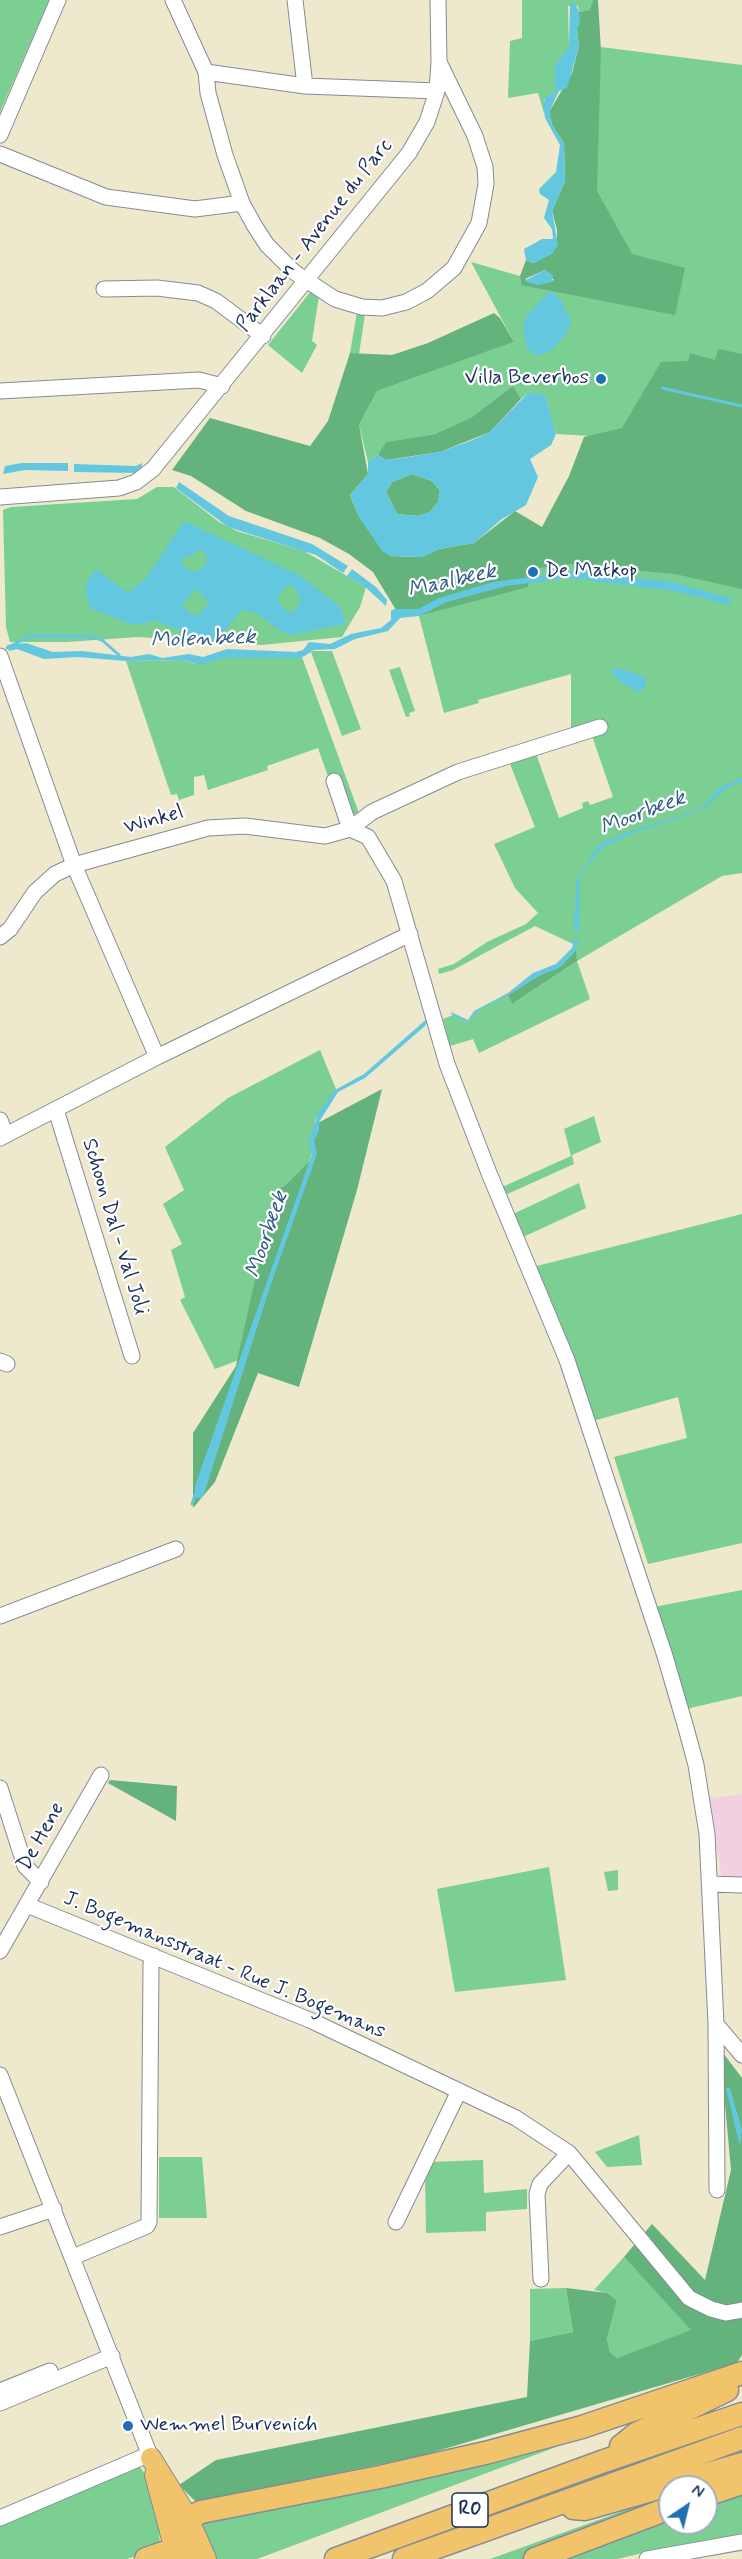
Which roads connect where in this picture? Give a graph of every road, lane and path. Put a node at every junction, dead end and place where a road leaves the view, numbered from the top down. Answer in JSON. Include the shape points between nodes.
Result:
{"nodes":[{"id":1,"x":58,"y":0,"type":"edge"},
{"id":2,"x":173,"y":0,"type":"edge"},
{"id":3,"x":295,"y":0,"type":"edge"},
{"id":4,"x":438,"y":0,"type":"edge"},
{"id":5,"x":439,"y":62,"type":"junction"},
{"id":6,"x":206,"y":72,"type":"junction"},
{"id":7,"x":305,"y":86,"type":"junction"},
{"id":8,"x":437,"y":91,"type":"junction"},
{"id":9,"x":0,"y":135,"type":"edge"},
{"id":10,"x":0,"y":154,"type":"edge"},
{"id":11,"x":242,"y":203,"type":"junction"},
{"id":12,"x":307,"y":281,"type":"junction"},
{"id":13,"x":104,"y":289,"type":"dead end"},
{"id":14,"x":263,"y":336,"type":"junction"},
{"id":15,"x":222,"y":386,"type":"junction"},
{"id":16,"x":0,"y":391,"type":"edge"},
{"id":17,"x":0,"y":497,"type":"edge"},
{"id":18,"x":0,"y":656,"type":"edge"},
{"id":19,"x":600,"y":727,"type":"dead end"},
{"id":20,"x":334,"y":781,"type":"dead end"},
{"id":21,"x":350,"y":829,"type":"junction"},
{"id":22,"x":74,"y":865,"type":"junction"},
{"id":23,"x":410,"y":934,"type":"junction"},
{"id":24,"x":0,"y":937,"type":"edge"},
{"id":25,"x":157,"y":1057,"type":"junction"},
{"id":26,"x":56,"y":1110,"type":"junction"},
{"id":27,"x":0,"y":1120,"type":"edge"},
{"id":28,"x":3,"y":1136,"type":"edge"},
{"id":29,"x":132,"y":1356,"type":"dead end"},
{"id":30,"x":176,"y":1549,"type":"dead end"},
{"id":31,"x":0,"y":1616,"type":"edge"},
{"id":32,"x":101,"y":1775,"type":"dead end"},
{"id":33,"x":0,"y":1788,"type":"edge"},
{"id":34,"x":41,"y":1882,"type":"junction"},
{"id":35,"x":710,"y":1884,"type":"junction"},
{"id":36,"x":742,"y":1885,"type":"edge"},
{"id":37,"x":27,"y":1905,"type":"junction"},
{"id":38,"x":0,"y":1951,"type":"edge"},
{"id":39,"x":154,"y":1956,"type":"junction"},
{"id":40,"x":716,"y":2024,"type":"junction"},
{"id":41,"x":742,"y":2055,"type":"edge"},
{"id":42,"x":0,"y":2074,"type":"edge"},
{"id":43,"x":459,"y":2091,"type":"junction"},
{"id":44,"x":569,"y":2153,"type":"junction"},
{"id":45,"x":717,"y":2190,"type":"dead end"},
{"id":46,"x":54,"y":2210,"type":"junction"},
{"id":47,"x":396,"y":2222,"type":"dead end"},
{"id":48,"x":0,"y":2227,"type":"edge"},
{"id":49,"x":73,"y":2257,"type":"junction"},
{"id":50,"x":541,"y":2279,"type":"dead end"},
{"id":51,"x":742,"y":2310,"type":"edge"},
{"id":52,"x":110,"y":2352,"type":"junction"},
{"id":53,"x":742,"y":2373,"type":"edge"},
{"id":54,"x":742,"y":2382,"type":"edge"},
{"id":55,"x":0,"y":2391,"type":"edge"},
{"id":56,"x":0,"y":2403,"type":"edge"},
{"id":57,"x":742,"y":2414,"type":"edge"},
{"id":58,"x":742,"y":2438,"type":"edge"},
{"id":59,"x":150,"y":2456,"type":"junction"},
{"id":60,"x":604,"y":2461,"type":"junction"},
{"id":61,"x":742,"y":2464,"type":"edge"},
{"id":62,"x":742,"y":2483,"type":"edge"},
{"id":63,"x":718,"y":2491,"type":"edge"},
{"id":64,"x":548,"y":2506,"type":"junction"},
{"id":65,"x":658,"y":2513,"type":"edge"},
{"id":66,"x":0,"y":2518,"type":"edge"},
{"id":67,"x":188,"y":2518,"type":"junction"},
{"id":68,"x":742,"y":2541,"type":"edge"},
{"id":69,"x":177,"y":2554,"type":"edge"},
{"id":70,"x":146,"y":2559,"type":"edge"},
{"id":71,"x":205,"y":2559,"type":"edge"},
{"id":72,"x":336,"y":2559,"type":"edge"},
{"id":73,"x":404,"y":2559,"type":"edge"},
{"id":74,"x":536,"y":2559,"type":"edge"},
{"id":75,"x":647,"y":2559,"type":"edge"}],
"edges":[{"from":1,"to":9,"type":"street"},
{"from":2,"to":6,"type":"street"},
{"from":3,"to":7,"type":"street"},
{"from":4,"to":5,"type":"street","name":"Parklaan - Avenue du Parc"},
{"from":5,"to":8,"type":"street","name":"Parklaan - Avenue du Parc"},
{"from":5,"to":12,"type":"street","via":[[475,136],[485,167],[479,224],[466,251],[454,268],[427,291],[382,308],[335,299]]},
{"from":6,"to":7,"type":"street"},
{"from":6,"to":11,"type":"street","via":[[211,104]]},
{"from":7,"to":8,"type":"street"},
{"from":8,"to":12,"type":"street","name":"Parklaan - Avenue du Parc","via":[[427,122],[409,153]]},
{"from":10,"to":11,"type":"street","via":[[106,197],[195,209]]},
{"from":11,"to":12,"type":"street","via":[[267,245]]},
{"from":12,"to":14,"type":"street","name":"Parklaan - Avenue du Parc"},
{"from":13,"to":14,"type":"street","via":[[157,288],[198,293],[216,301]]},
{"from":14,"to":15,"type":"street","name":"Parklaan - Avenue du Parc"},
{"from":15,"to":16,"type":"street","via":[[199,380]]},
{"from":15,"to":17,"type":"street","name":"Parklaan - Avenue du Parc","via":[[153,469],[136,482],[119,488]]},
{"from":18,"to":22,"type":"street"},
{"from":19,"to":21,"type":"street","via":[[458,772],[372,812]]},
{"from":20,"to":21,"type":"street"},
{"from":21,"to":22,"type":"street","name":"Winkel","via":[[325,836],[245,826],[208,828]]},
{"from":21,"to":23,"type":"street","via":[[368,837],[381,855],[394,881]]},
{"from":22,"to":24,"type":"street","name":"Winkel","via":[[55,874],[35,892]]},
{"from":22,"to":25,"type":"street"},
{"from":23,"to":25,"type":"street"},
{"from":23,"to":35,"type":"street","via":[[447,1064],[567,1360],[665,1656],[698,1776]]},
{"from":25,"to":26,"type":"street"},
{"from":26,"to":28,"type":"street"},
{"from":26,"to":29,"type":"street","name":"Schoon Dal - Val Joli"},
{"from":27,"to":28,"type":"street"},
{"from":30,"to":31,"type":"street"},
{"from":32,"to":34,"type":"street","name":"De Hene"},
{"from":33,"to":34,"type":"street","name":"J. Bogemansstraat - Rue J. Bogemans","via":[[25,1866]]},
{"from":34,"to":37,"type":"street","name":"De Hene"},
{"from":35,"to":36,"type":"street"},
{"from":35,"to":40,"type":"street"},
{"from":37,"to":38,"type":"street","name":"De Hene"},
{"from":37,"to":39,"type":"street","name":"J. Bogemansstraat - Rue J. Bogemans"},
{"from":39,"to":43,"type":"street","name":"J. Bogemansstraat - Rue J. Bogemans","via":[[312,2021]]},
{"from":39,"to":49,"type":"street","via":[[149,2222]]},
{"from":40,"to":41,"type":"street"},
{"from":40,"to":45,"type":"street"},
{"from":42,"to":46,"type":"street"},
{"from":43,"to":44,"type":"street","name":"J. Bogemansstraat - Rue J. Bogemans","via":[[516,2118]]},
{"from":43,"to":47,"type":"street"},
{"from":44,"to":50,"type":"street","via":[[543,2180],[537,2194]]},
{"from":44,"to":51,"type":"street","name":"J. Bogemansstraat - Rue J. Bogemans","via":[[689,2298],[711,2310]]},
{"from":46,"to":48,"type":"street"},
{"from":46,"to":49,"type":"street"},
{"from":49,"to":52,"type":"street"},
{"from":52,"to":55,"type":"street"},
{"from":52,"to":56,"type":"street"},
{"from":52,"to":59,"type":"street"},
{"from":53,"to":67,"type":"highway","via":[[582,2427],[495,2451],[201,2512]]},
{"from":54,"to":60,"type":"highway","via":[[636,2434]]},
{"from":57,"to":60,"type":"highway","number":"R0"},
{"from":58,"to":64,"type":"highway","number":"R0"},
{"from":59,"to":66,"type":"street"},
{"from":59,"to":67,"type":"main road"},
{"from":59,"to":69,"type":"main road"},
{"from":60,"to":72,"type":"highway","number":"R0"},
{"from":61,"to":64,"type":"highway","via":[[585,2509]]},
{"from":62,"to":63,"type":"highway"},
{"from":64,"to":73,"type":"highway","number":"R0"},
{"from":65,"to":74,"type":"highway"},
{"from":67,"to":69,"type":"highway","via":[[179,2532]]},
{"from":67,"to":71,"type":"main road"},
{"from":68,"to":75,"type":"street"},
{"from":69,"to":70,"type":"highway"},
{"from":69,"to":71,"type":"highway","via":[[188,2550]]}]}
